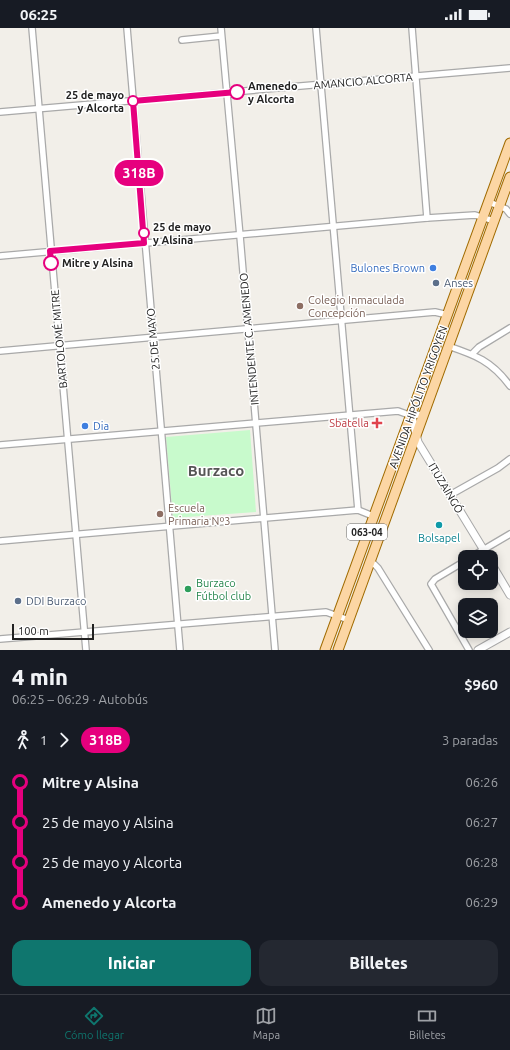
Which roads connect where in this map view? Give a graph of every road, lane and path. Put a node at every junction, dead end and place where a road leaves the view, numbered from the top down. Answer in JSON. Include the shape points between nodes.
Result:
{"nodes":[{"id":1,"x":32,"y":28,"type":"edge"},
{"id":2,"x":127,"y":28,"type":"edge"},
{"id":3,"x":221,"y":28,"type":"edge"},
{"id":4,"x":316,"y":28,"type":"edge"},
{"id":5,"x":412,"y":28,"type":"edge"},
{"id":6,"x":221,"y":36,"type":"junction"},
{"id":7,"x":182,"y":40,"type":"dead end"},
{"id":8,"x":510,"y":68,"type":"edge"},
{"id":9,"x":416,"y":76,"type":"junction"},
{"id":10,"x":321,"y":85,"type":"junction"},
{"id":11,"x":227,"y":92,"type":"junction"},
{"id":12,"x":133,"y":101,"type":"junction"},
{"id":13,"x":38,"y":109,"type":"junction"},
{"id":14,"x":0,"y":112,"type":"edge"},
{"id":15,"x":510,"y":143,"type":"edge"},
{"id":16,"x":510,"y":177,"type":"edge"},
{"id":17,"x":489,"y":202,"type":"junction"},
{"id":18,"x":500,"y":206,"type":"junction"},
{"id":19,"x":510,"y":214,"type":"edge"},
{"id":20,"x":483,"y":217,"type":"junction"},
{"id":21,"x":427,"y":218,"type":"junction"},
{"id":22,"x":494,"y":221,"type":"junction"},
{"id":23,"x":334,"y":227,"type":"junction"},
{"id":24,"x":240,"y":236,"type":"junction"},
{"id":25,"x":144,"y":243,"type":"junction"},
{"id":26,"x":50,"y":251,"type":"junction"},
{"id":27,"x":0,"y":256,"type":"edge"},
{"id":28,"x":448,"y":315,"type":"junction"},
{"id":29,"x":342,"y":320,"type":"junction"},
{"id":30,"x":510,"y":328,"type":"edge"},
{"id":31,"x":247,"y":329,"type":"junction"},
{"id":32,"x":153,"y":337,"type":"junction"},
{"id":33,"x":60,"y":344,"type":"junction"},
{"id":34,"x":448,"y":346,"type":"junction"},
{"id":35,"x":0,"y":351,"type":"edge"},
{"id":36,"x":472,"y":354,"type":"junction"},
{"id":37,"x":510,"y":386,"type":"edge"},
{"id":38,"x":351,"y":414,"type":"junction"},
{"id":39,"x":423,"y":414,"type":"junction"},
{"id":40,"x":412,"y":416,"type":"junction"},
{"id":41,"x":256,"y":424,"type":"junction"},
{"id":42,"x":161,"y":432,"type":"junction"},
{"id":43,"x":416,"y":436,"type":"junction"},
{"id":44,"x":68,"y":439,"type":"junction"},
{"id":45,"x":0,"y":446,"type":"edge"},
{"id":46,"x":510,"y":459,"type":"edge"},
{"id":47,"x":450,"y":495,"type":"junction"},
{"id":48,"x":358,"y":510,"type":"junction"},
{"id":49,"x":373,"y":516,"type":"junction"},
{"id":50,"x":263,"y":519,"type":"junction"},
{"id":51,"x":170,"y":527,"type":"junction"},
{"id":52,"x":510,"y":534,"type":"edge"},
{"id":53,"x":76,"y":536,"type":"junction"},
{"id":54,"x":0,"y":542,"type":"edge"},
{"id":55,"x":483,"y":549,"type":"joint"},
{"id":56,"x":371,"y":560,"type":"junction"},
{"id":57,"x":458,"y":565,"type":"edge"},
{"id":58,"x":498,"y":575,"type":"edge"},
{"id":59,"x":510,"y":595,"type":"edge"},
{"id":60,"x":338,"y":614,"type":"junction"},
{"id":61,"x":272,"y":616,"type":"junction"},
{"id":62,"x":348,"y":620,"type":"junction"},
{"id":63,"x":178,"y":624,"type":"junction"},
{"id":64,"x":84,"y":632,"type":"junction"},
{"id":65,"x":510,"y":632,"type":"edge"},
{"id":66,"x":0,"y":639,"type":"edge"},
{"id":67,"x":86,"y":650,"type":"edge"},
{"id":68,"x":180,"y":650,"type":"edge"},
{"id":69,"x":275,"y":650,"type":"edge"},
{"id":70,"x":326,"y":650,"type":"edge"},
{"id":71,"x":338,"y":650,"type":"edge"},
{"id":72,"x":429,"y":650,"type":"edge"},
{"id":73,"x":469,"y":650,"type":"edge"},
{"id":74,"x":478,"y":650,"type":"edge"}],
"edges":[{"from":1,"to":13,"type":"street","name":"BARTOLOMÉ MITRE"},
{"from":2,"to":12,"type":"street","name":"25 DE MAYO"},
{"from":3,"to":6,"type":"street","name":"INTENDENTE C. AMENEDO"},
{"from":4,"to":10,"type":"street"},
{"from":5,"to":9,"type":"street"},
{"from":6,"to":7,"type":"street"},
{"from":6,"to":11,"type":"street","name":"INTENDENTE C. AMENEDO"},
{"from":8,"to":9,"type":"street","name":"AMANCIO ALCORTA"},
{"from":9,"to":10,"type":"street","name":"AMANCIO ALCORTA"},
{"from":9,"to":21,"type":"street"},
{"from":10,"to":11,"type":"street","name":"AMANCIO ALCORTA"},
{"from":10,"to":23,"type":"street"},
{"from":11,"to":12,"type":"street","name":"AMANCIO ALCORTA"},
{"from":11,"to":24,"type":"street","name":"INTENDENTE C. AMENEDO"},
{"from":12,"to":13,"type":"street","name":"AMANCIO ALCORTA"},
{"from":12,"to":25,"type":"street","name":"25 DE MAYO"},
{"from":13,"to":14,"type":"street","name":"AMANCIO ALCORTA"},
{"from":13,"to":26,"type":"street","name":"BARTOLOMÉ MITRE"},
{"from":15,"to":17,"type":"main road","name":"AVENIDA HIPÓLITO YRIGOYEN","number":"063-04"},
{"from":16,"to":18,"type":"main road","name":"AVENIDA HIPÓLITO YRIGOYEN","number":"063-04"},
{"from":17,"to":18,"type":"street"},
{"from":17,"to":20,"type":"main road","name":"AVENIDA HIPÓLITO YRIGOYEN","number":"063-04"},
{"from":18,"to":19,"type":"street","via":[[506,208]]},
{"from":18,"to":22,"type":"main road","name":"AVENIDA HIPÓLITO YRIGOYEN","number":"063-04"},
{"from":20,"to":21,"type":"street","via":[[475,215]]},
{"from":20,"to":22,"type":"street"},
{"from":20,"to":28,"type":"main road","name":"AVENIDA HIPÓLITO YRIGOYEN","number":"063-04"},
{"from":21,"to":23,"type":"street"},
{"from":22,"to":34,"type":"main road","name":"AVENIDA HIPÓLITO YRIGOYEN","number":"063-04"},
{"from":23,"to":24,"type":"street"},
{"from":23,"to":29,"type":"street"},
{"from":24,"to":25,"type":"street"},
{"from":24,"to":31,"type":"street","name":"INTENDENTE C. AMENEDO"},
{"from":25,"to":26,"type":"street"},
{"from":25,"to":32,"type":"street","name":"25 DE MAYO"},
{"from":26,"to":27,"type":"street"},
{"from":26,"to":33,"type":"street","name":"BARTOLOMÉ MITRE"},
{"from":28,"to":29,"type":"street","via":[[435,312]]},
{"from":28,"to":40,"type":"main road","name":"AVENIDA HIPÓLITO YRIGOYEN","number":"063-04"},
{"from":29,"to":31,"type":"street"},
{"from":29,"to":38,"type":"street"},
{"from":30,"to":36,"type":"street"},
{"from":31,"to":32,"type":"street"},
{"from":31,"to":41,"type":"street","name":"INTENDENTE C. AMENEDO"},
{"from":32,"to":33,"type":"street"},
{"from":32,"to":42,"type":"street","name":"25 DE MAYO"},
{"from":33,"to":35,"type":"street"},
{"from":33,"to":44,"type":"street","name":"BARTOLOMÉ MITRE"},
{"from":34,"to":36,"type":"street"},
{"from":34,"to":39,"type":"main road","name":"AVENIDA HIPÓLITO YRIGOYEN","number":"063-04"},
{"from":36,"to":37,"type":"street","via":[[492,365]]},
{"from":38,"to":40,"type":"street","via":[[398,411]]},
{"from":38,"to":41,"type":"street"},
{"from":38,"to":48,"type":"street"},
{"from":39,"to":40,"type":"street"},
{"from":39,"to":43,"type":"main road","name":"AVENIDA HIPÓLITO YRIGOYEN","number":"063-04"},
{"from":40,"to":43,"type":"street","name":"ITUZAINGÓ"},
{"from":40,"to":49,"type":"main road","name":"AVENIDA HIPÓLITO YRIGOYEN","number":"063-04"},
{"from":41,"to":42,"type":"street"},
{"from":41,"to":50,"type":"street","name":"INTENDENTE C. AMENEDO"},
{"from":42,"to":44,"type":"street"},
{"from":42,"to":51,"type":"street","name":"25 DE MAYO"},
{"from":43,"to":47,"type":"street","name":"ITUZAINGÓ"},
{"from":43,"to":56,"type":"main road","name":"AVENIDA HIPÓLITO YRIGOYEN","number":"063-04"},
{"from":44,"to":45,"type":"street"},
{"from":44,"to":53,"type":"street","name":"BARTOLOMÉ MITRE"},
{"from":46,"to":47,"type":"street"},
{"from":47,"to":55,"type":"street","name":"ITUZAINGÓ"},
{"from":48,"to":49,"type":"street"},
{"from":48,"to":50,"type":"street"},
{"from":49,"to":60,"type":"main road","name":"AVENIDA HIPÓLITO YRIGOYEN","number":"063-04"},
{"from":50,"to":51,"type":"street"},
{"from":50,"to":61,"type":"street","name":"INTENDENTE C. AMENEDO"},
{"from":51,"to":53,"type":"street"},
{"from":51,"to":63,"type":"street","name":"25 DE MAYO"},
{"from":52,"to":55,"type":"street"},
{"from":53,"to":54,"type":"street"},
{"from":53,"to":64,"type":"street","name":"BARTOLOMÉ MITRE"},
{"from":56,"to":62,"type":"main road","name":"AVENIDA HIPÓLITO YRIGOYEN","number":"063-04"},
{"from":56,"to":72,"type":"street"},
{"from":57,"to":73,"type":"street","via":[[431,584]]},
{"from":58,"to":59,"type":"street"},
{"from":60,"to":61,"type":"street","via":[[326,612]]},
{"from":60,"to":62,"type":"street"},
{"from":60,"to":70,"type":"main road","name":"AVENIDA HIPÓLITO YRIGOYEN","number":"063-04"},
{"from":61,"to":63,"type":"street"},
{"from":61,"to":69,"type":"street","name":"INTENDENTE C. AMENEDO"},
{"from":62,"to":71,"type":"main road","name":"AVENIDA HIPÓLITO YRIGOYEN","number":"063-04"},
{"from":63,"to":64,"type":"street"},
{"from":63,"to":68,"type":"street","name":"25 DE MAYO"},
{"from":64,"to":66,"type":"street"},
{"from":64,"to":67,"type":"street","name":"BARTOLOMÉ MITRE"},
{"from":65,"to":74,"type":"street"}]}
